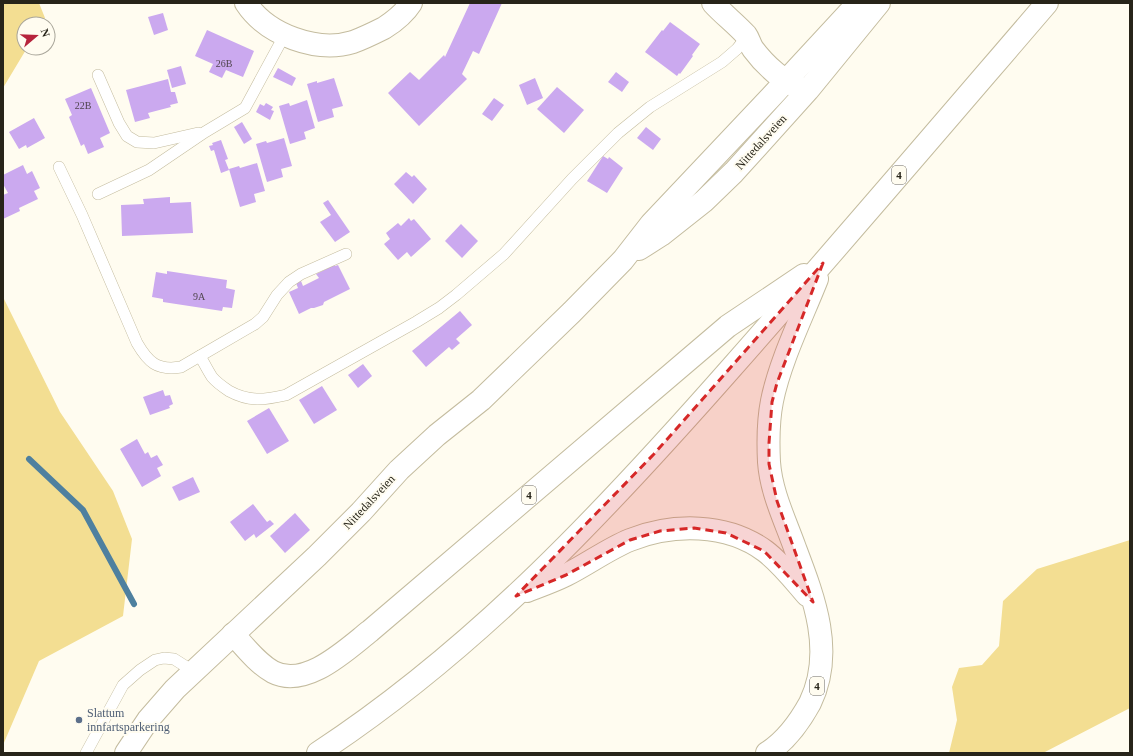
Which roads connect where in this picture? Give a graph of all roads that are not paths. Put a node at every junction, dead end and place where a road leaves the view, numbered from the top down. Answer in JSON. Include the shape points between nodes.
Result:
{"nodes":[{"id":1,"x":246,"y":3,"type":"edge"},
{"id":2,"x":411,"y":3,"type":"edge"},
{"id":3,"x":713,"y":3,"type":"edge"},
{"id":4,"x":858,"y":3,"type":"edge"},
{"id":5,"x":879,"y":3,"type":"edge"},
{"id":6,"x":1047,"y":3,"type":"edge"},
{"id":7,"x":284,"y":36,"type":"junction"},
{"id":8,"x":747,"y":36,"type":"junction"},
{"id":9,"x":98,"y":75,"type":"dead end"},
{"id":10,"x":791,"y":76,"type":"junction"},
{"id":11,"x":808,"y":90,"type":"junction"},
{"id":12,"x":205,"y":132,"type":"junction"},
{"id":13,"x":59,"y":167,"type":"dead end"},
{"id":14,"x":98,"y":194,"type":"dead end"},
{"id":15,"x":346,"y":254,"type":"dead end"},
{"id":16,"x":623,"y":260,"type":"junction"},
{"id":17,"x":823,"y":263,"type":"junction"},
{"id":18,"x":200,"y":356,"type":"junction"},
{"id":19,"x":516,"y":596,"type":"junction"},
{"id":20,"x":813,"y":602,"type":"junction"},
{"id":21,"x":233,"y":634,"type":"junction"},
{"id":22,"x":192,"y":671,"type":"junction"},
{"id":23,"x":86,"y":753,"type":"edge"},
{"id":24,"x":126,"y":753,"type":"edge"},
{"id":25,"x":318,"y":753,"type":"edge"},
{"id":26,"x":767,"y":753,"type":"edge"}],
"edges":[{"from":1,"to":7,"type":"main road","via":[[264,22]]},
{"from":2,"to":7,"type":"main road","via":[[396,20],[375,33],[352,42],[329,45]]},
{"from":3,"to":8,"type":"main road"},
{"from":4,"to":10,"type":"main road","name":"Nittedalsveien"},
{"from":5,"to":11,"type":"main road","name":"Nittedalsveien"},
{"from":6,"to":17,"type":"main road","number":"4"},
{"from":7,"to":12,"type":"lane","via":[[245,108]]},
{"from":8,"to":10,"type":"main road","via":[[760,39]]},
{"from":8,"to":18,"type":"lane","via":[[722,62],[655,103],[618,132],[504,254],[456,295],[416,322],[286,395],[269,399],[248,399],[224,387],[213,378]]},
{"from":9,"to":12,"type":"lane","via":[[119,123],[127,136],[138,142],[154,143]]},
{"from":10,"to":11,"type":"main road","via":[[802,78]]},
{"from":10,"to":16,"type":"main road","name":"Nittedalsveien","via":[[651,224]]},
{"from":11,"to":16,"type":"main road","name":"Nittedalsveien","via":[[734,172],[704,201],[661,235]]},
{"from":12,"to":14,"type":"lane","via":[[149,170]]},
{"from":13,"to":18,"type":"lane","via":[[143,354],[150,362],[169,369],[181,367]]},
{"from":15,"to":18,"type":"lane","via":[[289,282],[263,317]]},
{"from":16,"to":21,"type":"main road","name":"Nittedalsveien","via":[[500,383],[399,470],[343,531]]},
{"from":17,"to":19,"type":"main road","number":"4","via":[[621,491]]},
{"from":17,"to":20,"type":"main road","number":"4","via":[[777,383],[772,402],[769,443],[769,464],[777,501]]},
{"from":17,"to":21,"type":"main road","number":"4","via":[[728,326],[370,631],[320,668],[296,675],[275,673],[256,659]]},
{"from":19,"to":20,"type":"main road","number":"4","via":[[566,576],[630,540],[660,531],[694,528],[726,533],[764,551],[778,562]]},
{"from":19,"to":25,"type":"main road","number":"4","via":[[400,694]]},
{"from":20,"to":26,"type":"main road","number":"4","via":[[821,631],[822,647],[822,661],[816,687],[795,727]]},
{"from":21,"to":22,"type":"main road","name":"Nittedalsveien"},
{"from":22,"to":23,"type":"lane","via":[[174,659],[164,658],[155,660],[140,670],[123,686]]},
{"from":22,"to":24,"type":"main road","name":"Nittedalsveien","via":[[162,702]]}]}
